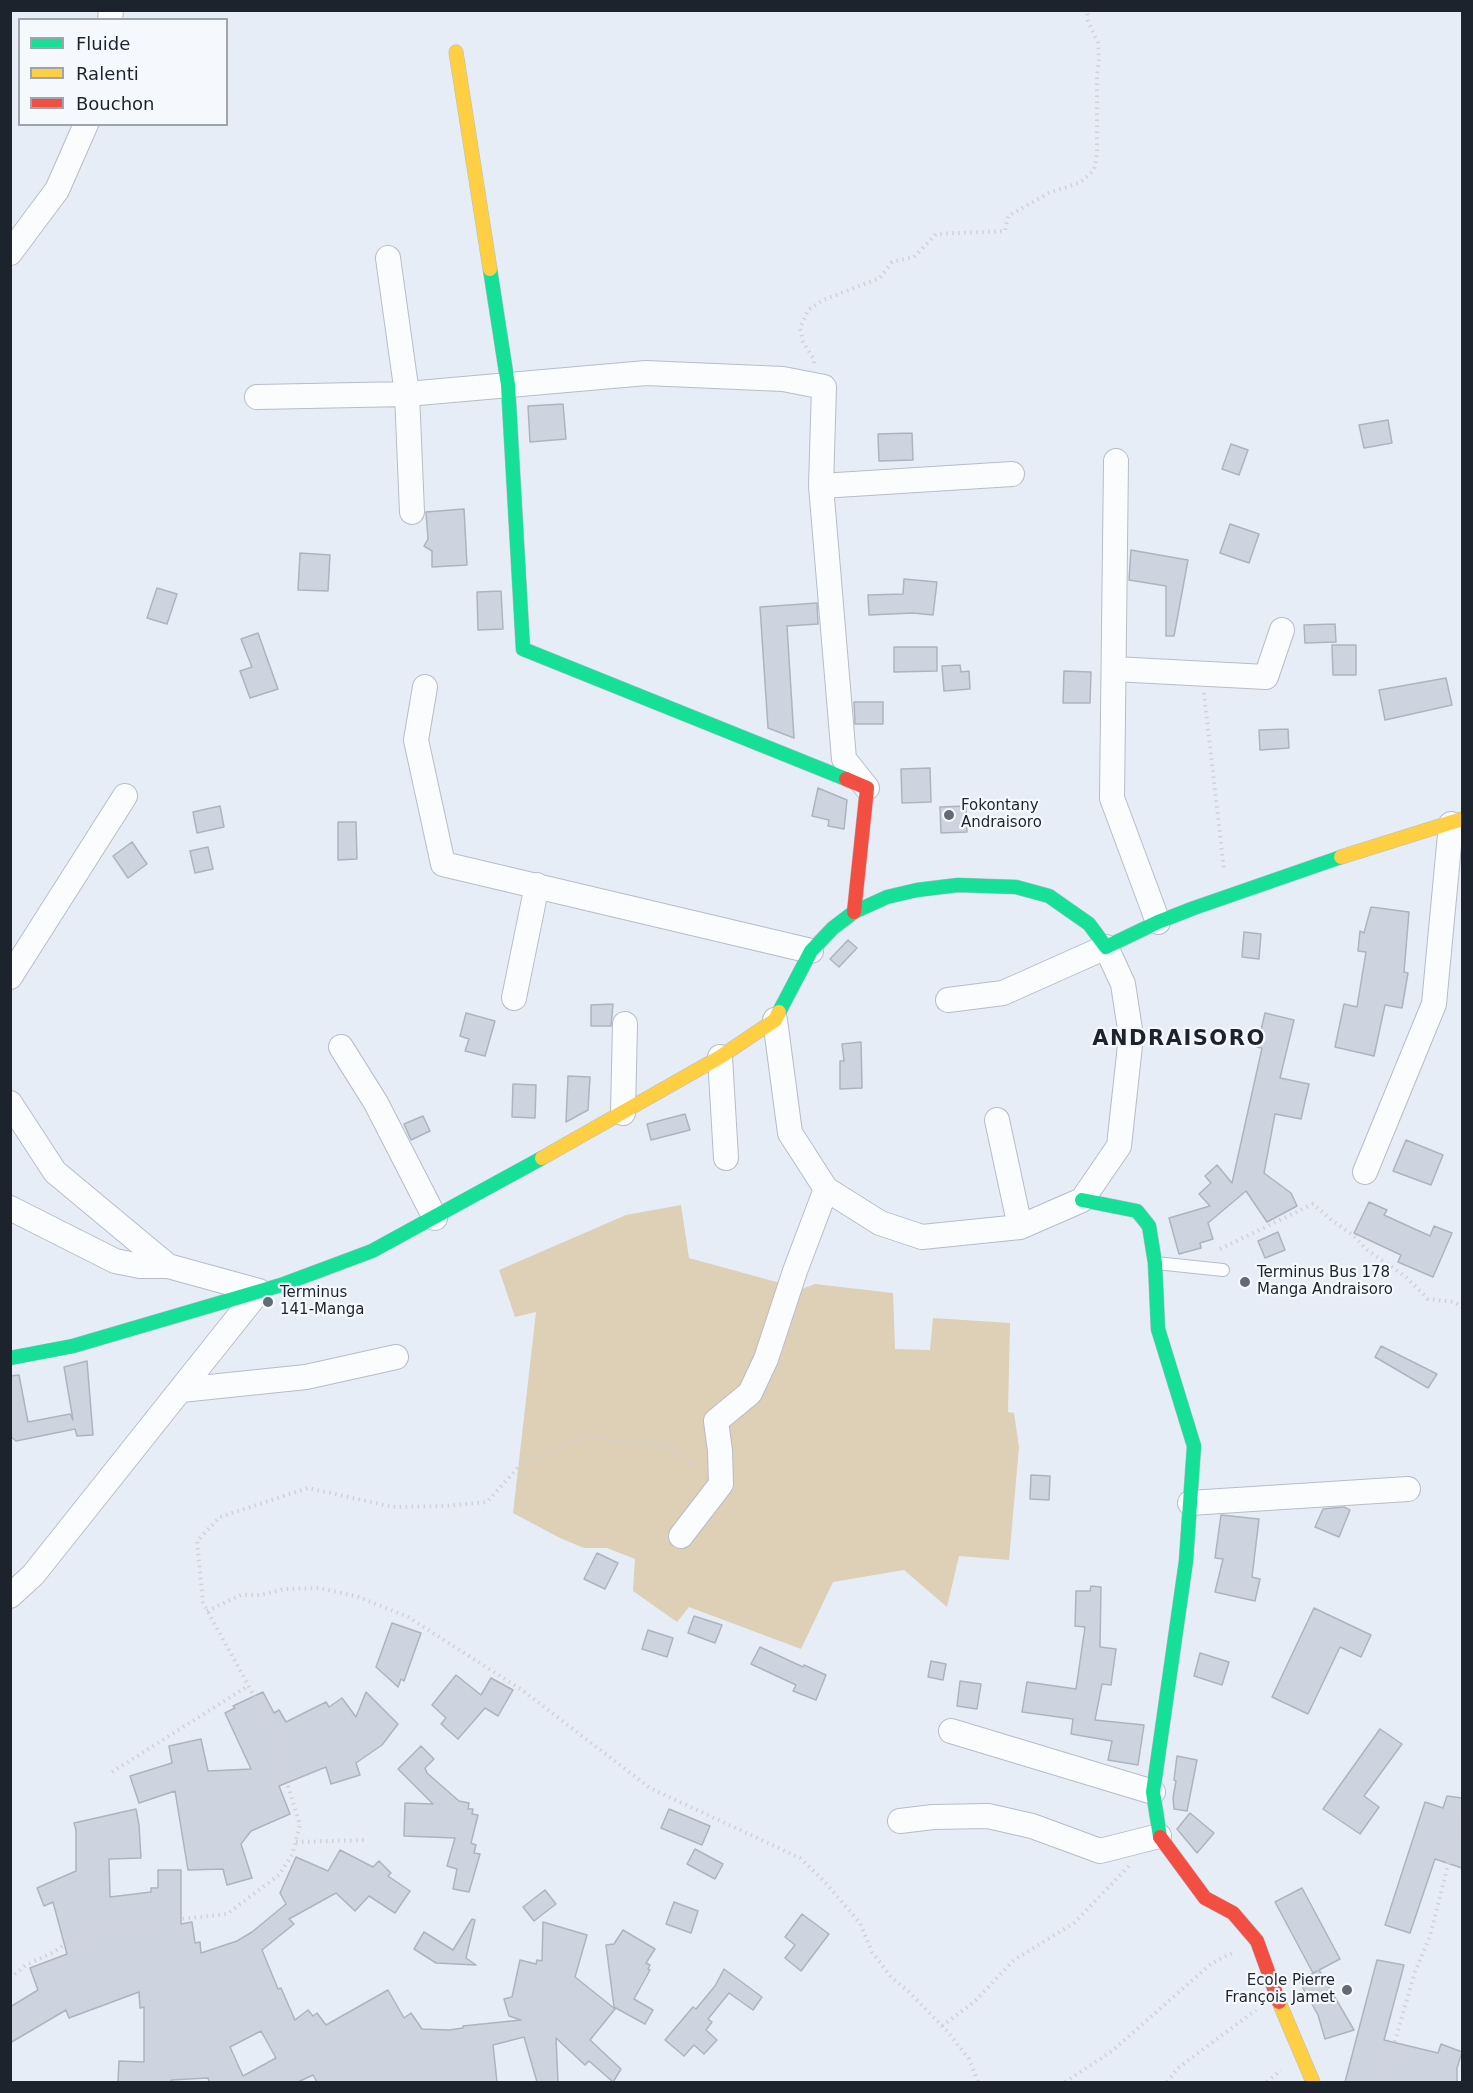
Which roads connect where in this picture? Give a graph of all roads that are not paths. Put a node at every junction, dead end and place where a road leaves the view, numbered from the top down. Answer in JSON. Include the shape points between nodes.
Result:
{"nodes":[{"id":1,"x":456,"y":52,"type":"dead end"},
{"id":2,"x":85,"y":126,"type":"edge"},
{"id":3,"x":10,"y":253,"type":"edge"},
{"id":4,"x":388,"y":258,"type":"dead end"},
{"id":5,"x":508,"y":385,"type":"junction"},
{"id":6,"x":407,"y":394,"type":"junction"},
{"id":7,"x":257,"y":397,"type":"dead end"},
{"id":8,"x":1116,"y":461,"type":"dead end"},
{"id":9,"x":1012,"y":474,"type":"dead end"},
{"id":10,"x":821,"y":486,"type":"junction"},
{"id":11,"x":412,"y":512,"type":"dead end"},
{"id":12,"x":1282,"y":630,"type":"dead end"},
{"id":13,"x":1114,"y":669,"type":"junction"},
{"id":14,"x":425,"y":687,"type":"dead end"},
{"id":15,"x":867,"y":788,"type":"junction"},
{"id":16,"x":125,"y":795,"type":"dead end"},
{"id":17,"x":1456,"y":821,"type":"edge"},
{"id":18,"x":537,"y":885,"type":"junction"},
{"id":19,"x":854,"y":912,"type":"junction"},
{"id":20,"x":1158,"y":922,"type":"junction"},
{"id":21,"x":1106,"y":947,"type":"junction"},
{"id":22,"x":811,"y":951,"type":"junction"},
{"id":23,"x":10,"y":977,"type":"edge"},
{"id":24,"x":514,"y":998,"type":"dead end"},
{"id":25,"x":948,"y":1000,"type":"dead end"},
{"id":26,"x":775,"y":1020,"type":"junction"},
{"id":27,"x":625,"y":1024,"type":"dead end"},
{"id":28,"x":341,"y":1047,"type":"dead end"},
{"id":29,"x":720,"y":1057,"type":"junction"},
{"id":30,"x":10,"y":1103,"type":"edge"},
{"id":31,"x":623,"y":1113,"type":"junction"},
{"id":32,"x":997,"y":1120,"type":"dead end"},
{"id":33,"x":726,"y":1158,"type":"dead end"},
{"id":34,"x":1365,"y":1172,"type":"dead end"},
{"id":35,"x":826,"y":1189,"type":"junction"},
{"id":36,"x":1082,"y":1200,"type":"junction"},
{"id":37,"x":10,"y":1208,"type":"edge"},
{"id":38,"x":435,"y":1218,"type":"junction"},
{"id":39,"x":1020,"y":1227,"type":"junction"},
{"id":40,"x":1155,"y":1263,"type":"junction"},
{"id":41,"x":168,"y":1266,"type":"junction"},
{"id":42,"x":1223,"y":1270,"type":"dead end"},
{"id":43,"x":259,"y":1291,"type":"junction"},
{"id":44,"x":396,"y":1357,"type":"dead end"},
{"id":45,"x":10,"y":1358,"type":"edge"},
{"id":46,"x":181,"y":1390,"type":"junction"},
{"id":47,"x":1408,"y":1489,"type":"dead end"},
{"id":48,"x":1190,"y":1503,"type":"junction"},
{"id":49,"x":681,"y":1536,"type":"dead end"},
{"id":50,"x":10,"y":1596,"type":"edge"},
{"id":51,"x":951,"y":1731,"type":"dead end"},
{"id":52,"x":1153,"y":1792,"type":"junction"},
{"id":53,"x":900,"y":1821,"type":"dead end"},
{"id":54,"x":1159,"y":1836,"type":"junction"},
{"id":55,"x":1313,"y":2082,"type":"edge"}],
"edges":[{"from":1,"to":5,"type":"street"},
{"from":2,"to":3,"type":"street","via":[[57,190]]},
{"from":4,"to":6,"type":"street"},
{"from":5,"to":6,"type":"street"},
{"from":5,"to":10,"type":"street","via":[[646,373],[783,380],[824,387]]},
{"from":5,"to":15,"type":"street","via":[[523,649]]},
{"from":6,"to":7,"type":"street"},
{"from":6,"to":11,"type":"street"},
{"from":8,"to":13,"type":"street"},
{"from":9,"to":10,"type":"street"},
{"from":10,"to":15,"type":"street","via":[[844,759]]},
{"from":12,"to":13,"type":"street","via":[[1266,677]]},
{"from":13,"to":20,"type":"street","via":[[1112,798]]},
{"from":14,"to":18,"type":"street","via":[[416,740],[443,864]]},
{"from":15,"to":19,"type":"street"},
{"from":16,"to":23,"type":"street"},
{"from":17,"to":20,"type":"street","via":[[1328,861]]},
{"from":17,"to":34,"type":"street","via":[[1434,1004]]},
{"from":18,"to":22,"type":"street"},
{"from":18,"to":24,"type":"street"},
{"from":19,"to":21,"type":"street","via":[[887,897],[917,890],[958,885],[1016,887],[1049,896],[1089,924]]},
{"from":19,"to":22,"type":"street"},
{"from":20,"to":21,"type":"street"},
{"from":21,"to":25,"type":"street","via":[[1003,993]]},
{"from":21,"to":36,"type":"street","via":[[1123,984],[1131,1036],[1119,1146]]},
{"from":22,"to":26,"type":"street"},
{"from":26,"to":29,"type":"street"},
{"from":26,"to":35,"type":"street","via":[[790,1133]]},
{"from":27,"to":31,"type":"street"},
{"from":28,"to":38,"type":"street","via":[[376,1104]]},
{"from":29,"to":31,"type":"street"},
{"from":29,"to":33,"type":"street"},
{"from":30,"to":41,"type":"street","via":[[55,1172]]},
{"from":31,"to":38,"type":"street"},
{"from":32,"to":39,"type":"street"},
{"from":35,"to":39,"type":"street","via":[[880,1223],[922,1237]]},
{"from":35,"to":49,"type":"street","via":[[766,1359],[750,1393],[716,1420],[721,1484]]},
{"from":36,"to":39,"type":"street"},
{"from":36,"to":40,"type":"street","via":[[1137,1211],[1149,1226]]},
{"from":37,"to":41,"type":"street","via":[[115,1261]]},
{"from":38,"to":43,"type":"street","via":[[372,1251]]},
{"from":40,"to":42,"type":"lane"},
{"from":40,"to":48,"type":"street","via":[[1158,1329],[1194,1446]]},
{"from":41,"to":43,"type":"street"},
{"from":43,"to":45,"type":"street","via":[[73,1346]]},
{"from":43,"to":46,"type":"street"},
{"from":44,"to":46,"type":"street","via":[[306,1377]]},
{"from":46,"to":50,"type":"street","via":[[33,1575]]},
{"from":47,"to":48,"type":"street"},
{"from":48,"to":52,"type":"street","via":[[1186,1561]]},
{"from":51,"to":52,"type":"street"},
{"from":52,"to":54,"type":"street"},
{"from":53,"to":54,"type":"street","via":[[987,1816],[1032,1826],[1100,1851]]},
{"from":54,"to":55,"type":"street","via":[[1205,1898],[1233,1912],[1257,1941]]}]}
